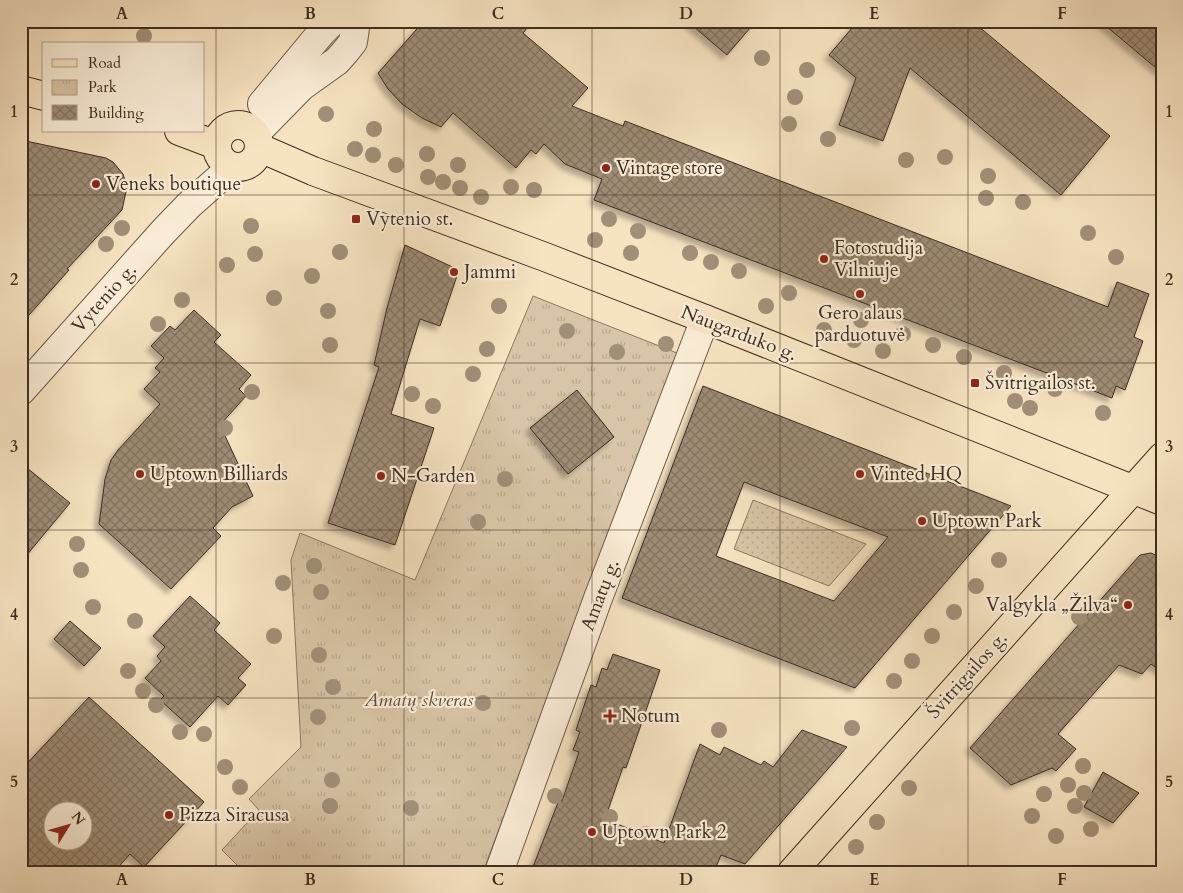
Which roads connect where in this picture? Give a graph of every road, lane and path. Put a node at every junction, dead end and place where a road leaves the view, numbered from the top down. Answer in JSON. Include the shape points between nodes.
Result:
{"nodes":[{"id":1,"x":333,"y":21,"type":"edge"},
{"id":2,"x":356,"y":21,"type":"edge"},
{"id":3,"x":21,"y":90,"type":"edge"},
{"id":4,"x":42,"y":95,"type":"edge"},
{"id":5,"x":183,"y":132,"type":"edge"},
{"id":6,"x":234,"y":144,"type":"edge"},
{"id":7,"x":705,"y":320,"type":"junction"},
{"id":8,"x":21,"y":391,"type":"edge"},
{"id":9,"x":1162,"y":457,"type":"edge"},
{"id":10,"x":1133,"y":489,"type":"junction"},
{"id":11,"x":1162,"y":501,"type":"edge"},
{"id":12,"x":499,"y":872,"type":"edge"},
{"id":13,"x":792,"y":872,"type":"edge"}],
"edges":[{"from":1,"to":6,"type":"street","name":"Vytenio g.","via":[[320,33]]},
{"from":2,"to":6,"type":"street","name":"Vytenio g.","via":[[353,42],[346,52]]},
{"from":3,"to":4,"type":"main road"},
{"from":5,"to":6,"type":"main road","name":"Naugarduko g."},
{"from":6,"to":7,"type":"main road","name":"Naugarduko g.","via":[[545,257]]},
{"from":6,"to":8,"type":"street","name":"Vytenio g.","via":[[189,205]]},
{"from":7,"to":10,"type":"main road","name":"Naugarduko g."},
{"from":7,"to":12,"type":"street","name":"Amatų g.","via":[[597,601]]},
{"from":9,"to":10,"type":"main road","name":"Švitrigailos g."},
{"from":10,"to":11,"type":"main road","name":"Naugarduko g."},
{"from":10,"to":13,"type":"main road","name":"Švitrigailos g."}]}
